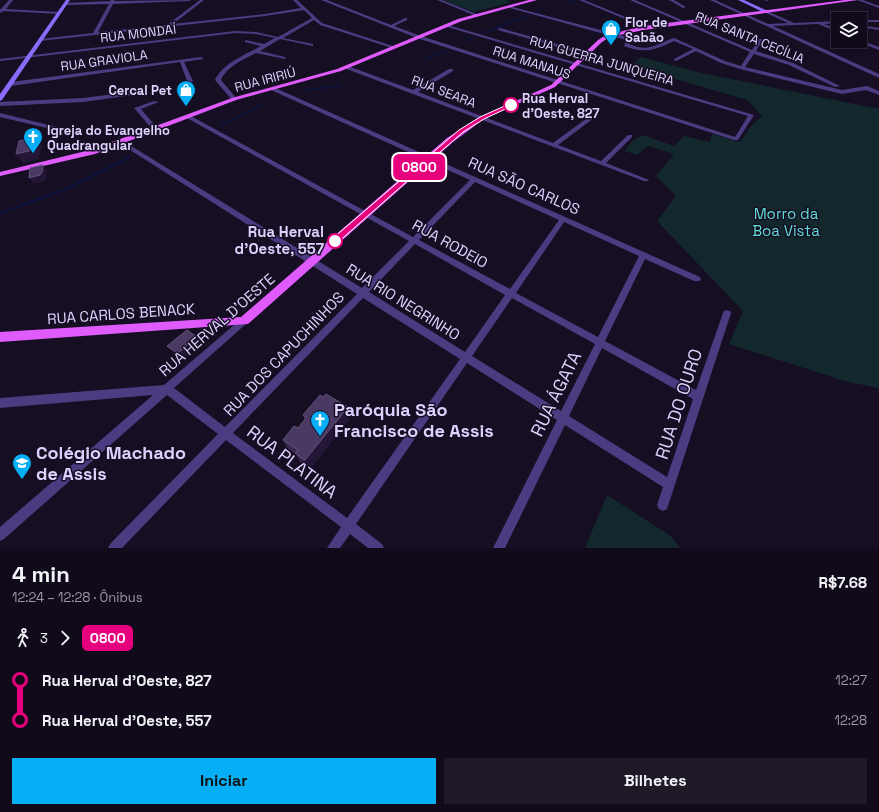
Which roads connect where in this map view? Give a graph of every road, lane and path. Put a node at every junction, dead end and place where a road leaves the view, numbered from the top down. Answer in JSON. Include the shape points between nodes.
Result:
{"nodes":[{"id":1,"x":11,"y":0,"type":"edge"},
{"id":2,"x":189,"y":0,"type":"edge"},
{"id":3,"x":202,"y":0,"type":"edge"},
{"id":4,"x":295,"y":0,"type":"edge"},
{"id":5,"x":323,"y":0,"type":"edge"},
{"id":6,"x":439,"y":0,"type":"edge"},
{"id":7,"x":535,"y":0,"type":"edge"},
{"id":8,"x":581,"y":0,"type":"edge"},
{"id":9,"x":632,"y":0,"type":"edge"},
{"id":10,"x":671,"y":0,"type":"edge"},
{"id":11,"x":712,"y":0,"type":"edge"},
{"id":12,"x":740,"y":0,"type":"edge"},
{"id":13,"x":857,"y":0,"type":"edge"},
{"id":14,"x":112,"y":1,"type":"edge"},
{"id":15,"x":66,"y":2,"type":"edge"},
{"id":16,"x":684,"y":6,"type":"dead end"},
{"id":17,"x":508,"y":7,"type":"junction"},
{"id":18,"x":879,"y":7,"type":"edge"},
{"id":19,"x":302,"y":9,"type":"junction"},
{"id":20,"x":1,"y":11,"type":"edge"},
{"id":21,"x":767,"y":12,"type":"junction"},
{"id":22,"x":59,"y":13,"type":"junction"},
{"id":23,"x":477,"y":15,"type":"junction"},
{"id":24,"x":745,"y":15,"type":"junction"},
{"id":25,"x":313,"y":18,"type":"junction"},
{"id":26,"x":627,"y":18,"type":"dead end"},
{"id":27,"x":406,"y":19,"type":"dead end"},
{"id":28,"x":867,"y":21,"type":"edge"},
{"id":29,"x":879,"y":21,"type":"edge"},
{"id":30,"x":686,"y":23,"type":"junction"},
{"id":31,"x":818,"y":23,"type":"junction"},
{"id":32,"x":831,"y":23,"type":"edge"},
{"id":33,"x":794,"y":24,"type":"junction"},
{"id":34,"x":766,"y":25,"type":"junction"},
{"id":35,"x":168,"y":26,"type":"junction"},
{"id":36,"x":391,"y":26,"type":"junction"},
{"id":37,"x":446,"y":26,"type":"junction"},
{"id":38,"x":867,"y":27,"type":"edge"},
{"id":39,"x":831,"y":28,"type":"edge"},
{"id":40,"x":500,"y":29,"type":"dead end"},
{"id":41,"x":879,"y":29,"type":"edge"},
{"id":42,"x":636,"y":30,"type":"junction"},
{"id":43,"x":95,"y":34,"type":"junction"},
{"id":44,"x":613,"y":34,"type":"junction"},
{"id":45,"x":419,"y":37,"type":"junction"},
{"id":46,"x":279,"y":38,"type":"junction"},
{"id":47,"x":629,"y":39,"type":"junction"},
{"id":48,"x":40,"y":40,"type":"junction"},
{"id":49,"x":761,"y":40,"type":"dead end"},
{"id":50,"x":247,"y":41,"type":"dead end"},
{"id":51,"x":867,"y":44,"type":"edge"},
{"id":52,"x":311,"y":45,"type":"dead end"},
{"id":53,"x":265,"y":46,"type":"junction"},
{"id":54,"x":394,"y":47,"type":"junction"},
{"id":55,"x":879,"y":48,"type":"edge"},
{"id":56,"x":697,"y":49,"type":"junction"},
{"id":57,"x":256,"y":51,"type":"junction"},
{"id":58,"x":753,"y":52,"type":"junction"},
{"id":59,"x":587,"y":54,"type":"junction"},
{"id":60,"x":29,"y":57,"type":"junction"},
{"id":61,"x":201,"y":58,"type":"dead end"},
{"id":62,"x":283,"y":58,"type":"dead end"},
{"id":63,"x":0,"y":60,"type":"edge"},
{"id":64,"x":181,"y":60,"type":"junction"},
{"id":65,"x":676,"y":60,"type":"dead end"},
{"id":66,"x":577,"y":64,"type":"junction"},
{"id":67,"x":346,"y":67,"type":"junction"},
{"id":68,"x":742,"y":68,"type":"junction"},
{"id":69,"x":451,"y":70,"type":"dead end"},
{"id":70,"x":879,"y":76,"type":"edge"},
{"id":71,"x":190,"y":81,"type":"dead end"},
{"id":72,"x":559,"y":82,"type":"junction"},
{"id":73,"x":10,"y":84,"type":"junction"},
{"id":74,"x":837,"y":86,"type":"dead end"},
{"id":75,"x":273,"y":89,"type":"junction"},
{"id":76,"x":414,"y":92,"type":"junction"},
{"id":77,"x":879,"y":93,"type":"edge"},
{"id":78,"x":131,"y":94,"type":"dead end"},
{"id":79,"x":1,"y":96,"type":"edge"},
{"id":80,"x":234,"y":99,"type":"junction"},
{"id":81,"x":156,"y":102,"type":"dead end"},
{"id":82,"x":0,"y":104,"type":"edge"},
{"id":83,"x":0,"y":115,"type":"edge"},
{"id":84,"x":187,"y":116,"type":"junction"},
{"id":85,"x":592,"y":117,"type":"dead end"},
{"id":86,"x":482,"y":118,"type":"junction"},
{"id":87,"x":59,"y":129,"type":"dead end"},
{"id":88,"x":155,"y":129,"type":"junction"},
{"id":89,"x":630,"y":136,"type":"dead end"},
{"id":90,"x":736,"y":139,"type":"joint"},
{"id":91,"x":121,"y":142,"type":"junction"},
{"id":92,"x":554,"y":145,"type":"junction"},
{"id":93,"x":429,"y":159,"type":"junction"},
{"id":94,"x":602,"y":163,"type":"junction"},
{"id":95,"x":0,"y":174,"type":"edge"},
{"id":96,"x":474,"y":179,"type":"junction"},
{"id":97,"x":646,"y":180,"type":"dead end"},
{"id":98,"x":366,"y":214,"type":"junction"},
{"id":99,"x":563,"y":219,"type":"junction"},
{"id":100,"x":414,"y":240,"type":"junction"},
{"id":101,"x":644,"y":255,"type":"junction"},
{"id":102,"x":312,"y":261,"type":"junction"},
{"id":103,"x":697,"y":279,"type":"dead end"},
{"id":104,"x":362,"y":293,"type":"junction"},
{"id":105,"x":511,"y":294,"type":"junction"},
{"id":106,"x":726,"y":313,"type":"dead end"},
{"id":107,"x":244,"y":321,"type":"junction"},
{"id":108,"x":0,"y":337,"type":"edge"},
{"id":109,"x":600,"y":343,"type":"junction"},
{"id":110,"x":466,"y":358,"type":"junction"},
{"id":111,"x":167,"y":389,"type":"junction"},
{"id":112,"x":699,"y":397,"type":"junction"},
{"id":113,"x":0,"y":403,"type":"edge"},
{"id":114,"x":563,"y":418,"type":"junction"},
{"id":115,"x":226,"y":434,"type":"junction"},
{"id":116,"x":670,"y":485,"type":"junction"},
{"id":117,"x":663,"y":505,"type":"dead end"},
{"id":118,"x":348,"y":526,"type":"junction"},
{"id":119,"x":0,"y":535,"type":"edge"},
{"id":120,"x":114,"y":548,"type":"edge"},
{"id":121,"x":333,"y":548,"type":"edge"},
{"id":122,"x":378,"y":548,"type":"edge"},
{"id":123,"x":500,"y":548,"type":"edge"}],
"edges":[{"from":1,"to":20,"type":"street"},
{"from":2,"to":14,"type":"street"},
{"from":3,"to":35,"type":"street"},
{"from":4,"to":19,"type":"street"},
{"from":5,"to":36,"type":"street","name":"RUA MANAUS"},
{"from":6,"to":23,"type":"street"},
{"from":7,"to":17,"type":"main road","name":"RUA IRIRIÚ"},
{"from":8,"to":26,"type":"street"},
{"from":9,"to":30,"type":"street","name":"RUA SANTA CECÍLIA"},
{"from":10,"to":16,"type":"street"},
{"from":11,"to":24,"type":"street"},
{"from":12,"to":21,"type":"street"},
{"from":13,"to":18,"type":"street"},
{"from":13,"to":21,"type":"main road"},
{"from":14,"to":15,"type":"street"},
{"from":14,"to":43,"type":"street"},
{"from":15,"to":22,"type":"street"},
{"from":17,"to":23,"type":"main road","name":"RUA IRIRIÚ"},
{"from":17,"to":44,"type":"street"},
{"from":19,"to":25,"type":"street"},
{"from":19,"to":35,"type":"street"},
{"from":20,"to":22,"type":"street"},
{"from":21,"to":24,"type":"main road"},
{"from":21,"to":33,"type":"street"},
{"from":22,"to":48,"type":"street"},
{"from":23,"to":37,"type":"main road","name":"RUA IRIRIÚ"},
{"from":24,"to":30,"type":"main road"},
{"from":24,"to":34,"type":"street"},
{"from":25,"to":46,"type":"street"},
{"from":25,"to":54,"type":"street","via":[[326,26]]},
{"from":27,"to":36,"type":"street"},
{"from":28,"to":29,"type":"street"},
{"from":30,"to":42,"type":"main road"},
{"from":30,"to":58,"type":"street","name":"RUA SANTA CECÍLIA"},
{"from":31,"to":32,"type":"street"},
{"from":31,"to":33,"type":"street"},
{"from":31,"to":39,"type":"street"},
{"from":33,"to":34,"type":"street"},
{"from":34,"to":70,"type":"street"},
{"from":35,"to":43,"type":"street"},
{"from":36,"to":45,"type":"street","name":"RUA MANAUS"},
{"from":37,"to":45,"type":"main road","name":"RUA IRIRIÚ"},
{"from":37,"to":66,"type":"street","name":"RUA GUERRA JUNQUEIRA"},
{"from":38,"to":41,"type":"street"},
{"from":40,"to":59,"type":"street"},
{"from":42,"to":44,"type":"main road"},
{"from":42,"to":47,"type":"street"},
{"from":43,"to":48,"type":"street"},
{"from":44,"to":47,"type":"street"},
{"from":44,"to":59,"type":"main road","name":"RUA HERVAL D'OESTE","via":[[602,39]]},
{"from":45,"to":54,"type":"main road","name":"RUA IRIRIÚ"},
{"from":45,"to":72,"type":"street","name":"RUA MANAUS"},
{"from":46,"to":52,"type":"street","name":"RUA MONDAÍ"},
{"from":46,"to":53,"type":"street"},
{"from":46,"to":60,"type":"street","name":"RUA MONDAÍ","via":[[235,32]]},
{"from":47,"to":56,"type":"street","via":[[626,45],[644,51],[674,39]]},
{"from":48,"to":60,"type":"street"},
{"from":49,"to":58,"type":"street"},
{"from":50,"to":53,"type":"street"},
{"from":51,"to":55,"type":"street"},
{"from":53,"to":57,"type":"street"},
{"from":54,"to":67,"type":"main road","name":"RUA IRIRIÚ"},
{"from":56,"to":65,"type":"street"},
{"from":56,"to":68,"type":"street"},
{"from":57,"to":62,"type":"street"},
{"from":57,"to":80,"type":"street","via":[[229,66],[218,78]]},
{"from":58,"to":68,"type":"street"},
{"from":58,"to":74,"type":"street","name":"RUA SANTA CECÍLIA","via":[[791,64]]},
{"from":59,"to":66,"type":"main road","name":"RUA HERVAL D'OESTE"},
{"from":60,"to":63,"type":"street","name":"RUA MONDAÍ"},
{"from":60,"to":73,"type":"street"},
{"from":61,"to":64,"type":"street","name":"RUA GRAVIOLA"},
{"from":64,"to":71,"type":"street"},
{"from":64,"to":73,"type":"street","name":"RUA GRAVIOLA"},
{"from":66,"to":72,"type":"main road","name":"RUA HERVAL D'OESTE"},
{"from":66,"to":90,"type":"street","name":"RUA GUERRA JUNQUEIRA","via":[[752,115]]},
{"from":67,"to":75,"type":"main road","name":"RUA IRIRIÚ"},
{"from":67,"to":76,"type":"street","name":"RUA SEARA"},
{"from":68,"to":77,"type":"street","via":[[842,92],[867,88]]},
{"from":69,"to":76,"type":"street"},
{"from":72,"to":86,"type":"main road","name":"RUA HERVAL D'OESTE"},
{"from":72,"to":90,"type":"street","name":"RUA MANAUS"},
{"from":73,"to":79,"type":"street"},
{"from":75,"to":80,"type":"main road","name":"RUA IRIRIÚ"},
{"from":75,"to":93,"type":"street","name":"RUA SÃO CARLOS"},
{"from":76,"to":86,"type":"street","name":"RUA SEARA"},
{"from":78,"to":82,"type":"street","via":[[83,100]]},
{"from":80,"to":84,"type":"main road","name":"RUA IRIRIÚ"},
{"from":81,"to":88,"type":"street","via":[[137,108]]},
{"from":83,"to":87,"type":"street"},
{"from":84,"to":88,"type":"main road","name":"RUA IRIRIÚ"},
{"from":84,"to":98,"type":"street","name":"RUA RODEIO"},
{"from":85,"to":92,"type":"street"},
{"from":86,"to":92,"type":"street","name":"RUA SEARA"},
{"from":86,"to":93,"type":"main road","name":"RUA HERVAL D'OESTE","via":[[461,131]]},
{"from":88,"to":91,"type":"main road","name":"RUA IRIRIÚ"},
{"from":89,"to":94,"type":"street"},
{"from":91,"to":95,"type":"main road","name":"RUA IRIRIÚ","via":[[77,156]]},
{"from":91,"to":102,"type":"street","name":"RUA RIO NEGRINHO"},
{"from":92,"to":94,"type":"street","name":"RUA SEARA"},
{"from":93,"to":96,"type":"street","name":"RUA SÃO CARLOS"},
{"from":93,"to":98,"type":"main road","name":"RUA HERVAL D'OESTE"},
{"from":94,"to":97,"type":"street","name":"RUA SEARA"},
{"from":96,"to":99,"type":"street","name":"RUA SÃO CARLOS"},
{"from":96,"to":100,"type":"street","name":"RUA DOS CAPUCHINHOS"},
{"from":98,"to":100,"type":"street","name":"RUA RODEIO"},
{"from":98,"to":102,"type":"main road","name":"RUA HERVAL D'OESTE"},
{"from":99,"to":101,"type":"street","name":"RUA SÃO CARLOS"},
{"from":99,"to":105,"type":"street"},
{"from":100,"to":104,"type":"street","name":"RUA DOS CAPUCHINHOS"},
{"from":100,"to":105,"type":"street","name":"RUA RODEIO"},
{"from":101,"to":103,"type":"street","name":"RUA SÃO CARLOS"},
{"from":101,"to":109,"type":"street","name":"RUA ÁGATA"},
{"from":102,"to":104,"type":"street","name":"RUA RIO NEGRINHO"},
{"from":102,"to":107,"type":"main road","name":"RUA HERVAL D'OESTE"},
{"from":104,"to":110,"type":"street","name":"RUA RIO NEGRINHO"},
{"from":104,"to":115,"type":"street","name":"RUA DOS CAPUCHINHOS"},
{"from":105,"to":109,"type":"street","name":"RUA RODEIO"},
{"from":105,"to":110,"type":"street"},
{"from":106,"to":112,"type":"street","name":"RUA DO OURO"},
{"from":107,"to":108,"type":"main road","name":"RUA CARLOS BENACK"},
{"from":107,"to":111,"type":"street","name":"RUA HERVAL D'OESTE"},
{"from":109,"to":112,"type":"street","name":"RUA RODEIO"},
{"from":109,"to":114,"type":"street","name":"RUA ÁGATA"},
{"from":110,"to":114,"type":"street","name":"RUA RIO NEGRINHO"},
{"from":110,"to":118,"type":"street"},
{"from":111,"to":113,"type":"street"},
{"from":111,"to":115,"type":"street","name":"RUA PLATINA"},
{"from":111,"to":119,"type":"street","name":"RUA HERVAL D'OESTE"},
{"from":112,"to":116,"type":"street","name":"RUA DO OURO"},
{"from":114,"to":116,"type":"street","name":"RUA RIO NEGRINHO"},
{"from":114,"to":123,"type":"street","name":"RUA ÁGATA"},
{"from":115,"to":118,"type":"street","name":"RUA PLATINA"},
{"from":115,"to":120,"type":"street","name":"RUA DOS CAPUCHINHOS"},
{"from":116,"to":117,"type":"street","name":"RUA DO OURO"},
{"from":118,"to":121,"type":"street"},
{"from":118,"to":122,"type":"street","name":"RUA PLATINA"}]}
